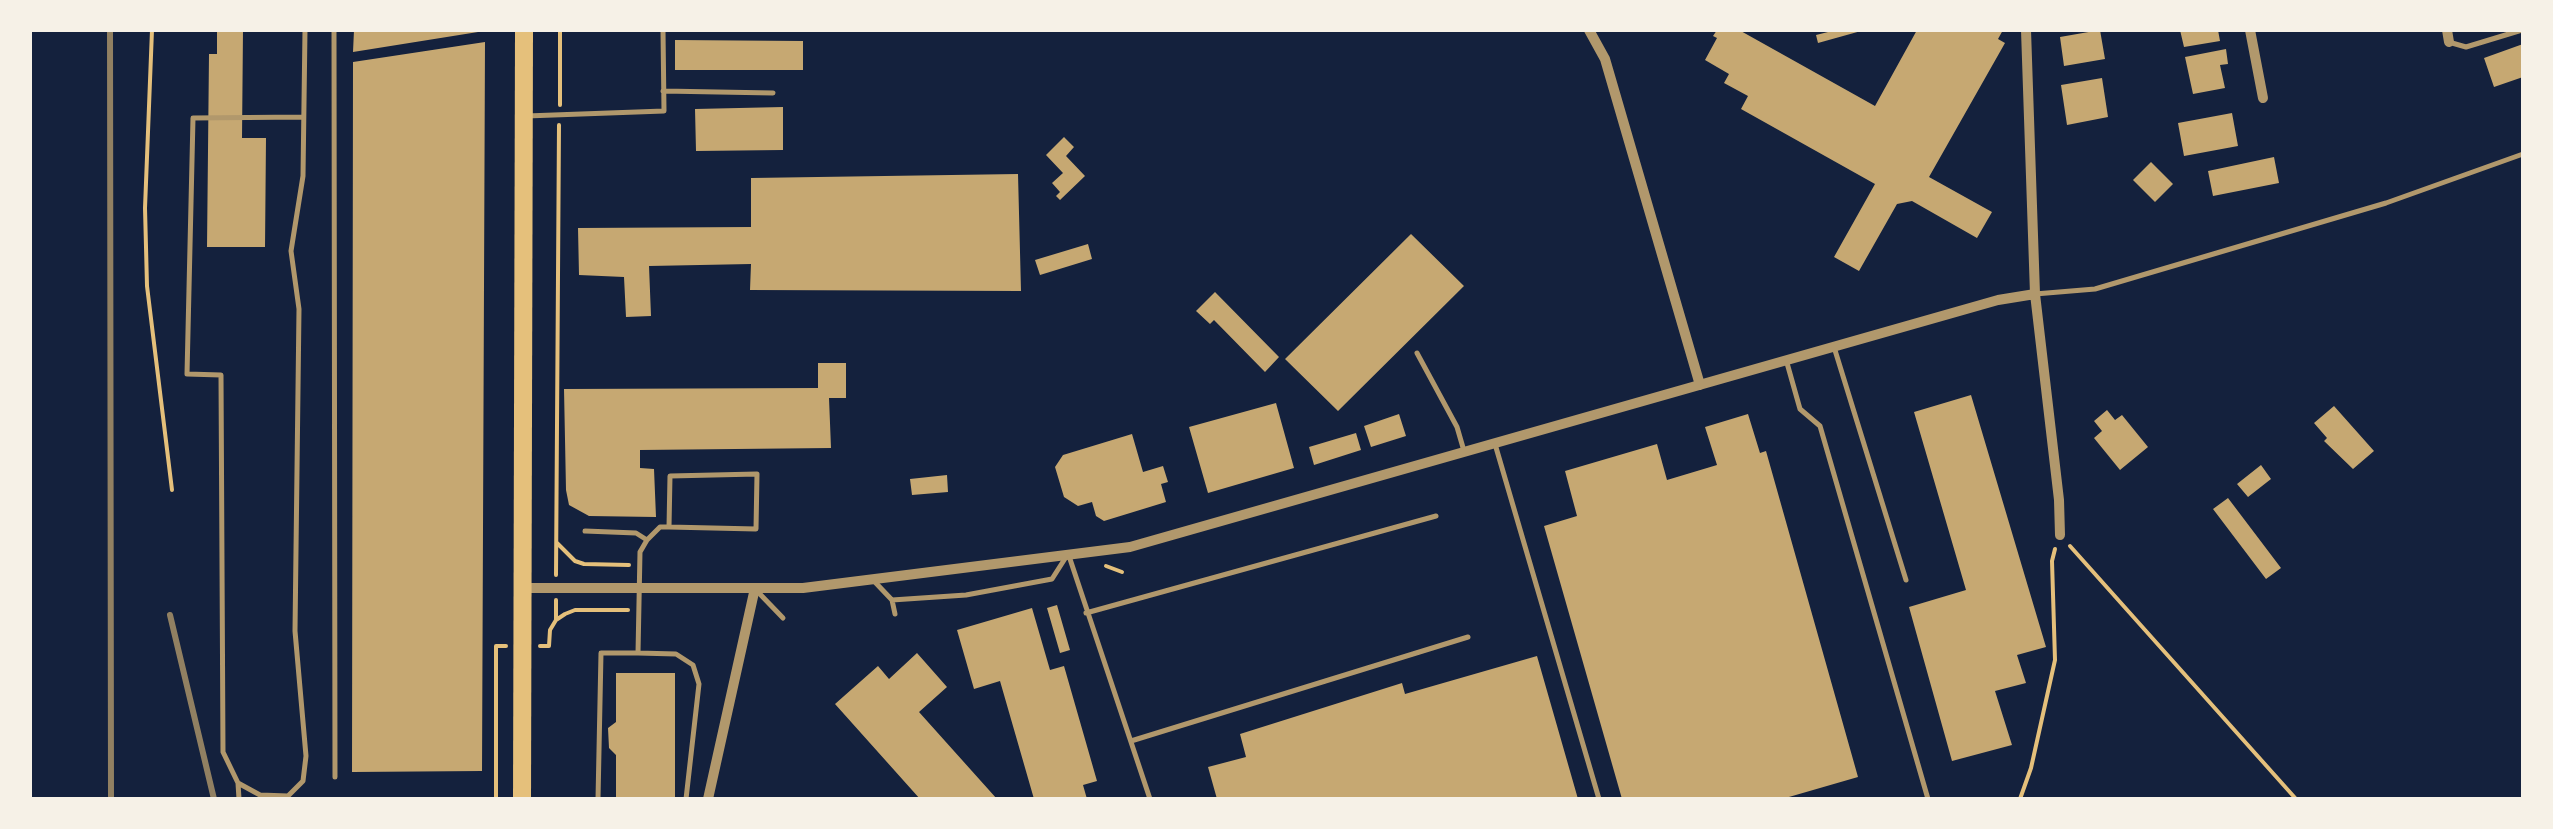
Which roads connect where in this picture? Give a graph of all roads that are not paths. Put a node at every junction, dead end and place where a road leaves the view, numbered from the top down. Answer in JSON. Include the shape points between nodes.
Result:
{"nodes":[{"id":1,"x":305,"y":30,"type":"edge"},
{"id":2,"x":334,"y":30,"type":"edge"},
{"id":3,"x":524,"y":30,"type":"edge"},
{"id":4,"x":662,"y":30,"type":"edge"},
{"id":5,"x":1589,"y":30,"type":"edge"},
{"id":6,"x":2026,"y":30,"type":"edge"},
{"id":7,"x":2250,"y":30,"type":"edge"},
{"id":8,"x":2522,"y":30,"type":"edge"},
{"id":9,"x":2448,"y":36,"type":"edge"},
{"id":10,"x":664,"y":91,"type":"junction"},
{"id":11,"x":773,"y":93,"type":"dead end"},
{"id":12,"x":2263,"y":98,"type":"dead end"},
{"id":13,"x":523,"y":116,"type":"junction"},
{"id":14,"x":304,"y":117,"type":"junction"},
{"id":15,"x":2523,"y":154,"type":"edge"},
{"id":16,"x":2035,"y":294,"type":"junction"},
{"id":17,"x":1834,"y":347,"type":"junction"},
{"id":18,"x":1417,"y":353,"type":"dead end"},
{"id":19,"x":1786,"y":360,"type":"junction"},
{"id":20,"x":1700,"y":385,"type":"junction"},
{"id":21,"x":1495,"y":444,"type":"junction"},
{"id":22,"x":1464,"y":451,"type":"junction"},
{"id":23,"x":1436,"y":516,"type":"dead end"},
{"id":24,"x":670,"y":528,"type":"junction"},
{"id":25,"x":585,"y":530,"type":"dead end"},
{"id":26,"x":2060,"y":535,"type":"road end"},
{"id":27,"x":646,"y":540,"type":"junction"},
{"id":28,"x":1068,"y":553,"type":"junction"},
{"id":29,"x":872,"y":579,"type":"junction"},
{"id":30,"x":1906,"y":580,"type":"dead end"},
{"id":31,"x":522,"y":588,"type":"junction"},
{"id":32,"x":638,"y":588,"type":"junction"},
{"id":33,"x":755,"y":588,"type":"junction"},
{"id":34,"x":892,"y":600,"type":"junction"},
{"id":35,"x":1086,"y":613,"type":"junction"},
{"id":36,"x":895,"y":614,"type":"dead end"},
{"id":37,"x":783,"y":618,"type":"dead end"},
{"id":38,"x":1468,"y":637,"type":"dead end"},
{"id":39,"x":638,"y":654,"type":"junction"},
{"id":40,"x":1131,"y":741,"type":"junction"},
{"id":41,"x":335,"y":777,"type":"dead end"},
{"id":42,"x":238,"y":783,"type":"junction"},
{"id":43,"x":288,"y":798,"type":"edge"},
{"id":44,"x":240,"y":799,"type":"edge"},
{"id":45,"x":522,"y":799,"type":"edge"},
{"id":46,"x":598,"y":799,"type":"edge"},
{"id":47,"x":686,"y":799,"type":"edge"},
{"id":48,"x":708,"y":799,"type":"edge"},
{"id":49,"x":1150,"y":799,"type":"edge"},
{"id":50,"x":1599,"y":799,"type":"edge"},
{"id":51,"x":1928,"y":799,"type":"edge"}],
"edges":[{"from":1,"to":14,"type":"lane"},
{"from":2,"to":41,"type":"lane"},
{"from":3,"to":13,"type":"main road"},
{"from":4,"to":10,"type":"lane"},
{"from":5,"to":20,"type":"street","via":[[1605,58]]},
{"from":6,"to":16,"type":"street"},
{"from":7,"to":12,"type":"street"},
{"from":8,"to":9,"type":"lane","via":[[2466,47]]},
{"from":10,"to":11,"type":"lane"},
{"from":10,"to":13,"type":"lane","via":[[664,111]]},
{"from":13,"to":31,"type":"main road"},
{"from":14,"to":42,"type":"lane","via":[[193,118],[188,374],[221,374],[223,752]]},
{"from":14,"to":43,"type":"lane","via":[[291,251],[298,309],[295,631],[306,756],[303,781]]},
{"from":15,"to":16,"type":"lane","via":[[2386,203],[2095,289]]},
{"from":16,"to":17,"type":"street"},
{"from":16,"to":26,"type":"street"},
{"from":17,"to":19,"type":"street"},
{"from":17,"to":30,"type":"lane"},
{"from":18,"to":22,"type":"lane"},
{"from":19,"to":20,"type":"street"},
{"from":19,"to":51,"type":"lane","via":[[1800,409],[1820,426]]},
{"from":20,"to":21,"type":"street"},
{"from":21,"to":22,"type":"street"},
{"from":21,"to":50,"type":"lane"},
{"from":22,"to":28,"type":"street","via":[[1130,548]]},
{"from":23,"to":35,"type":"lane"},
{"from":24,"to":24,"type":"lane","via":[[670,476],[757,474],[756,528]]},
{"from":24,"to":27,"type":"lane","via":[[660,527]]},
{"from":25,"to":27,"type":"lane","via":[[636,533]]},
{"from":27,"to":32,"type":"lane"},
{"from":28,"to":29,"type":"street"},
{"from":28,"to":34,"type":"lane","via":[[1052,578],[966,595]]},
{"from":28,"to":35,"type":"lane"},
{"from":29,"to":33,"type":"street"},
{"from":29,"to":34,"type":"lane"},
{"from":31,"to":32,"type":"street"},
{"from":31,"to":45,"type":"main road"},
{"from":32,"to":33,"type":"street"},
{"from":32,"to":39,"type":"lane"},
{"from":33,"to":37,"type":"lane"},
{"from":33,"to":48,"type":"street"},
{"from":34,"to":36,"type":"lane"},
{"from":35,"to":40,"type":"lane"},
{"from":38,"to":40,"type":"lane"},
{"from":39,"to":46,"type":"lane","via":[[601,654]]},
{"from":39,"to":47,"type":"lane","via":[[676,654],[693,666],[699,684]]},
{"from":40,"to":49,"type":"lane"},
{"from":42,"to":43,"type":"lane","via":[[260,795]]},
{"from":42,"to":44,"type":"lane"}]}
